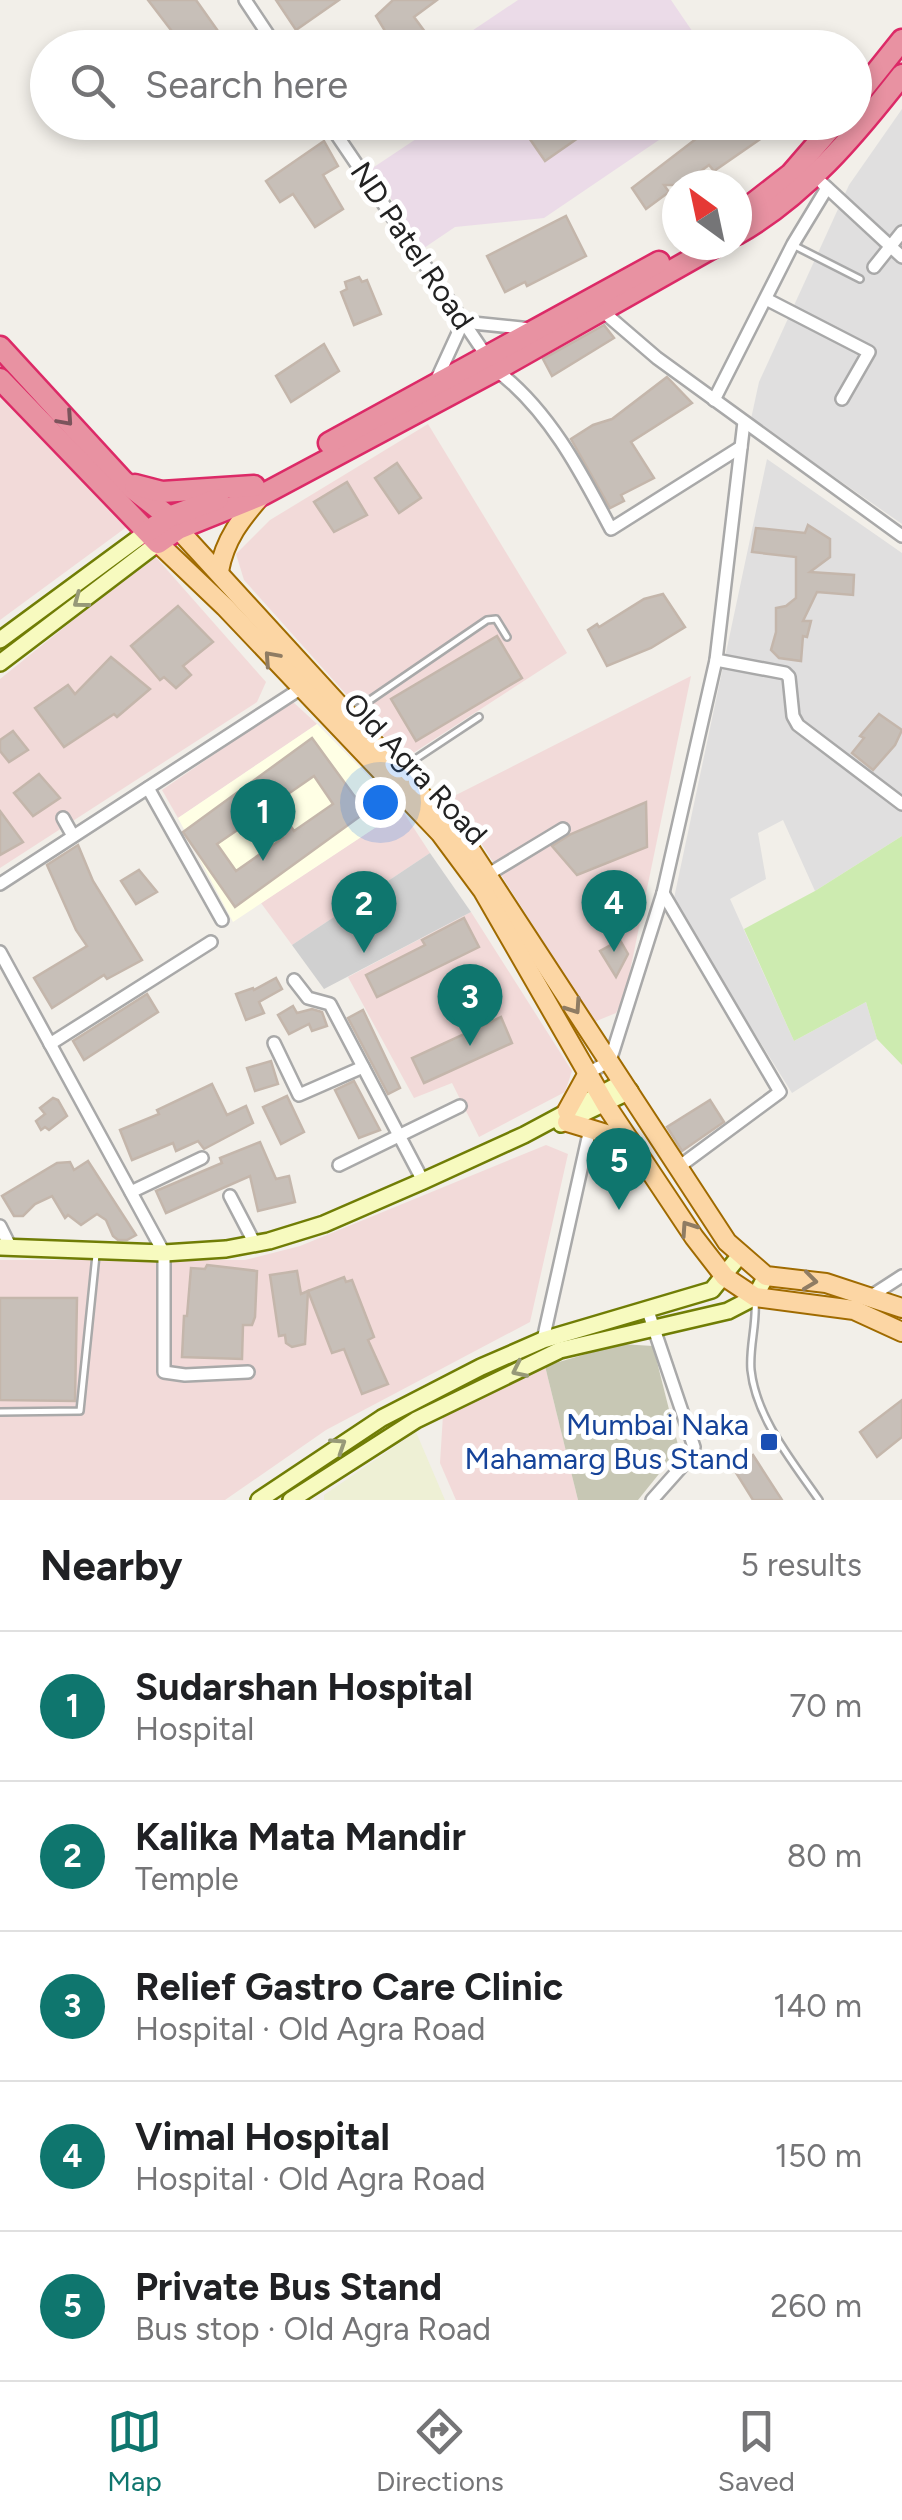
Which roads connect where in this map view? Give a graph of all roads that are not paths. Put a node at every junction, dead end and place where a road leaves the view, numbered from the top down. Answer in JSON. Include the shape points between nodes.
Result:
{"nodes":[{"id":1,"x":244,"y":0,"type":"edge"},
{"id":2,"x":265,"y":30,"type":"edge"},
{"id":3,"x":902,"y":40,"type":"edge"},
{"id":4,"x":902,"y":75,"type":"edge"},
{"id":5,"x":872,"y":78,"type":"edge"},
{"id":6,"x":872,"y":109,"type":"edge"},
{"id":7,"x":340,"y":140,"type":"edge"},
{"id":8,"x":829,"y":140,"type":"edge"},
{"id":9,"x":845,"y":140,"type":"edge"},
{"id":10,"x":815,"y":175,"type":"junction"},
{"id":11,"x":752,"y":208,"type":"edge"},
{"id":12,"x":752,"y":226,"type":"edge"},
{"id":13,"x":902,"y":232,"type":"edge"},
{"id":14,"x":793,"y":244,"type":"junction"},
{"id":15,"x":889,"y":247,"type":"junction"},
{"id":16,"x":902,"y":257,"type":"edge"},
{"id":17,"x":666,"y":260,"type":"edge"},
{"id":18,"x":686,"y":260,"type":"edge"},
{"id":19,"x":874,"y":267,"type":"dead end"},
{"id":20,"x":860,"y":279,"type":"dead end"},
{"id":21,"x":766,"y":299,"type":"junction"},
{"id":22,"x":595,"y":304,"type":"junction"},
{"id":23,"x":463,"y":322,"type":"junction"},
{"id":24,"x":535,"y":329,"type":"junction"},
{"id":25,"x":0,"y":347,"type":"edge"},
{"id":26,"x":491,"y":362,"type":"junction"},
{"id":27,"x":0,"y":379,"type":"edge"},
{"id":28,"x":435,"y":383,"type":"junction"},
{"id":29,"x":842,"y":399,"type":"dead end"},
{"id":30,"x":714,"y":400,"type":"junction"},
{"id":31,"x":744,"y":422,"type":"junction"},
{"id":32,"x":742,"y":447,"type":"junction"},
{"id":33,"x":124,"y":482,"type":"junction"},
{"id":34,"x":258,"y":490,"type":"junction"},
{"id":35,"x":174,"y":523,"type":"junction"},
{"id":36,"x":901,"y":535,"type":"edge"},
{"id":37,"x":153,"y":537,"type":"junction"},
{"id":38,"x":219,"y":571,"type":"junction"},
{"id":39,"x":507,"y":637,"type":"dead end"},
{"id":40,"x":0,"y":640,"type":"edge"},
{"id":41,"x":716,"y":660,"type":"junction"},
{"id":42,"x":0,"y":663,"type":"edge"},
{"id":43,"x":300,"y":689,"type":"junction"},
{"id":44,"x":479,"y":718,"type":"dead end"},
{"id":45,"x":342,"y":720,"type":"junction"},
{"id":46,"x":399,"y":770,"type":"junction"},
{"id":47,"x":148,"y":788,"type":"junction"},
{"id":48,"x":902,"y":804,"type":"edge"},
{"id":49,"x":96,"y":811,"type":"dead end"},
{"id":50,"x":63,"y":818,"type":"dead end"},
{"id":51,"x":90,"y":826,"type":"junction"},
{"id":52,"x":563,"y":829,"type":"dead end"},
{"id":53,"x":73,"y":836,"type":"junction"},
{"id":54,"x":487,"y":875,"type":"junction"},
{"id":55,"x":0,"y":884,"type":"edge"},
{"id":56,"x":662,"y":894,"type":"junction"},
{"id":57,"x":222,"y":920,"type":"dead end"},
{"id":58,"x":211,"y":942,"type":"dead end"},
{"id":59,"x":0,"y":952,"type":"edge"},
{"id":60,"x":294,"y":980,"type":"dead end"},
{"id":61,"x":274,"y":1043,"type":"dead end"},
{"id":62,"x":50,"y":1044,"type":"junction"},
{"id":63,"x":610,"y":1061,"type":"junction"},
{"id":64,"x":363,"y":1067,"type":"junction"},
{"id":65,"x":588,"y":1073,"type":"junction"},
{"id":66,"x":626,"y":1086,"type":"junction"},
{"id":67,"x":603,"y":1100,"type":"junction"},
{"id":68,"x":460,"y":1106,"type":"dead end"},
{"id":69,"x":566,"y":1117,"type":"junction"},
{"id":70,"x":590,"y":1129,"type":"junction"},
{"id":71,"x":400,"y":1137,"type":"junction"},
{"id":72,"x":630,"y":1141,"type":"junction"},
{"id":73,"x":202,"y":1158,"type":"dead end"},
{"id":74,"x":340,"y":1164,"type":"dead end"},
{"id":75,"x":680,"y":1166,"type":"junction"},
{"id":76,"x":423,"y":1181,"type":"junction"},
{"id":77,"x":131,"y":1192,"type":"junction"},
{"id":78,"x":230,"y":1196,"type":"dead end"},
{"id":79,"x":0,"y":1226,"type":"edge"},
{"id":80,"x":254,"y":1244,"type":"junction"},
{"id":81,"x":6,"y":1248,"type":"edge"},
{"id":82,"x":734,"y":1248,"type":"junction"},
{"id":83,"x":97,"y":1251,"type":"junction"},
{"id":84,"x":164,"y":1253,"type":"junction"},
{"id":85,"x":766,"y":1276,"type":"junction"},
{"id":86,"x":902,"y":1276,"type":"edge"},
{"id":87,"x":725,"y":1277,"type":"junction"},
{"id":88,"x":872,"y":1296,"type":"junction"},
{"id":89,"x":754,"y":1297,"type":"junction"},
{"id":90,"x":902,"y":1308,"type":"edge"},
{"id":91,"x":854,"y":1310,"type":"junction"},
{"id":92,"x":651,"y":1319,"type":"junction"},
{"id":93,"x":902,"y":1332,"type":"edge"},
{"id":94,"x":543,"y":1340,"type":"junction"},
{"id":95,"x":248,"y":1372,"type":"dead end"},
{"id":96,"x":0,"y":1412,"type":"edge"},
{"id":97,"x":301,"y":1470,"type":"junction"},
{"id":98,"x":310,"y":1494,"type":"edge"},
{"id":99,"x":659,"y":1497,"type":"edge"},
{"id":100,"x":259,"y":1500,"type":"edge"},
{"id":101,"x":291,"y":1500,"type":"edge"},
{"id":102,"x":818,"y":1500,"type":"edge"}],
"edges":[{"from":1,"to":2,"type":"street"},
{"from":3,"to":5,"type":"highway"},
{"from":4,"to":6,"type":"highway"},
{"from":7,"to":23,"type":"street","name":"ND Patel Road"},
{"from":8,"to":10,"type":"highway"},
{"from":9,"to":10,"type":"highway"},
{"from":10,"to":11,"type":"highway"},
{"from":10,"to":12,"type":"highway"},
{"from":10,"to":14,"type":"street"},
{"from":10,"to":15,"type":"street"},
{"from":13,"to":15,"type":"street"},
{"from":14,"to":20,"type":"lane"},
{"from":14,"to":21,"type":"street"},
{"from":15,"to":16,"type":"street"},
{"from":15,"to":19,"type":"street"},
{"from":17,"to":22,"type":"highway"},
{"from":18,"to":22,"type":"highway"},
{"from":21,"to":29,"type":"street","via":[[869,352]]},
{"from":21,"to":30,"type":"street"},
{"from":22,"to":24,"type":"highway"},
{"from":22,"to":26,"type":"highway"},
{"from":22,"to":30,"type":"street"},
{"from":23,"to":24,"type":"street"},
{"from":23,"to":26,"type":"street","name":"ND Patel Road"},
{"from":23,"to":28,"type":"street"},
{"from":24,"to":26,"type":"highway"},
{"from":25,"to":33,"type":"highway","name":"Old Agra Road","one_way":true},
{"from":26,"to":28,"type":"highway"},
{"from":26,"to":32,"type":"street","name":"ND Patel Road","via":[[570,453],[611,530]]},
{"from":26,"to":34,"type":"highway"},
{"from":27,"to":37,"type":"highway","name":"Old Agra Road"},
{"from":28,"to":34,"type":"highway"},
{"from":30,"to":31,"type":"street"},
{"from":31,"to":32,"type":"street"},
{"from":31,"to":36,"type":"street"},
{"from":32,"to":41,"type":"street"},
{"from":33,"to":34,"type":"highway","via":[[162,492]]},
{"from":33,"to":35,"type":"highway","name":"Old Agra Road"},
{"from":34,"to":35,"type":"highway"},
{"from":34,"to":38,"type":"main road"},
{"from":35,"to":37,"type":"highway"},
{"from":35,"to":38,"type":"main road","name":"Old Agra Road"},
{"from":37,"to":40,"type":"main road"},
{"from":37,"to":42,"type":"main road","one_way":true},
{"from":43,"to":37,"type":"main road","name":"Old Agra Road","one_way":true},
{"from":38,"to":45,"type":"main road","name":"Old Agra Road"},
{"from":39,"to":45,"type":"lane","via":[[496,619],[488,620]]},
{"from":41,"to":48,"type":"street","via":[[786,673],[798,725]]},
{"from":41,"to":56,"type":"street"},
{"from":43,"to":45,"type":"main road","name":"Old Agra Road"},
{"from":43,"to":47,"type":"street"},
{"from":44,"to":46,"type":"lane"},
{"from":45,"to":46,"type":"main road","name":"Old Agra Road"},
{"from":45,"to":65,"type":"main road","name":"Old Agra Road","via":[[483,891]]},
{"from":46,"to":54,"type":"main road","name":"Old Agra Road"},
{"from":47,"to":51,"type":"street"},
{"from":47,"to":57,"type":"street"},
{"from":49,"to":51,"type":"street"},
{"from":50,"to":53,"type":"street"},
{"from":51,"to":53,"type":"street"},
{"from":52,"to":54,"type":"street"},
{"from":53,"to":55,"type":"street"},
{"from":54,"to":63,"type":"main road","name":"Old Agra Road","one_way":true},
{"from":56,"to":63,"type":"street"},
{"from":56,"to":75,"type":"street","via":[[780,1092]]},
{"from":58,"to":62,"type":"street"},
{"from":59,"to":62,"type":"street"},
{"from":60,"to":64,"type":"street","via":[[308,998],[330,1004]]},
{"from":61,"to":64,"type":"street","via":[[299,1095]]},
{"from":62,"to":77,"type":"street"},
{"from":63,"to":65,"type":"street"},
{"from":63,"to":66,"type":"main road","name":"Old Agra Road"},
{"from":64,"to":71,"type":"street"},
{"from":65,"to":67,"type":"main road","name":"Old Agra Road"},
{"from":65,"to":69,"type":"main road"},
{"from":66,"to":67,"type":"main road"},
{"from":66,"to":75,"type":"main road","name":"Old Agra Road"},
{"from":67,"to":69,"type":"main road"},
{"from":67,"to":72,"type":"main road","name":"Old Agra Road"},
{"from":68,"to":71,"type":"street"},
{"from":69,"to":70,"type":"main road"},
{"from":69,"to":76,"type":"main road"},
{"from":70,"to":72,"type":"main road"},
{"from":70,"to":94,"type":"street"},
{"from":71,"to":74,"type":"street"},
{"from":71,"to":76,"type":"street"},
{"from":87,"to":72,"type":"main road","name":"Old Agra Road","one_way":true},
{"from":73,"to":77,"type":"street"},
{"from":75,"to":82,"type":"main road","name":"Old Agra Road"},
{"from":76,"to":80,"type":"main road","via":[[324,1224]]},
{"from":77,"to":84,"type":"street"},
{"from":78,"to":80,"type":"street"},
{"from":79,"to":81,"type":"street"},
{"from":80,"to":84,"type":"main road"},
{"from":81,"to":83,"type":"main road"},
{"from":82,"to":85,"type":"main road","name":"Old Agra Road"},
{"from":82,"to":87,"type":"main road"},
{"from":83,"to":84,"type":"main road"},
{"from":83,"to":96,"type":"lane","via":[[80,1411]]},
{"from":84,"to":95,"type":"street","via":[[164,1372]]},
{"from":85,"to":88,"type":"main road","one_way":true},
{"from":85,"to":89,"type":"main road"},
{"from":86,"to":88,"type":"street"},
{"from":87,"to":89,"type":"main road","name":"Old Agra Road"},
{"from":87,"to":92,"type":"main road"},
{"from":88,"to":90,"type":"main road"},
{"from":88,"to":91,"type":"street"},
{"from":89,"to":91,"type":"main road"},
{"from":89,"to":92,"type":"main road","via":[[728,1311]]},
{"from":89,"to":102,"type":"lane","via":[[751,1368],[758,1398]]},
{"from":91,"to":93,"type":"main road"},
{"from":92,"to":94,"type":"main road"},
{"from":92,"to":98,"type":"main road","one_way":true,"via":[[560,1350],[416,1420]]},
{"from":92,"to":99,"type":"street","via":[[694,1447]]},
{"from":97,"to":94,"type":"main road","one_way":true,"via":[[382,1418]]},
{"from":97,"to":98,"type":"street"},
{"from":97,"to":100,"type":"main road"},
{"from":98,"to":101,"type":"main road"}]}
